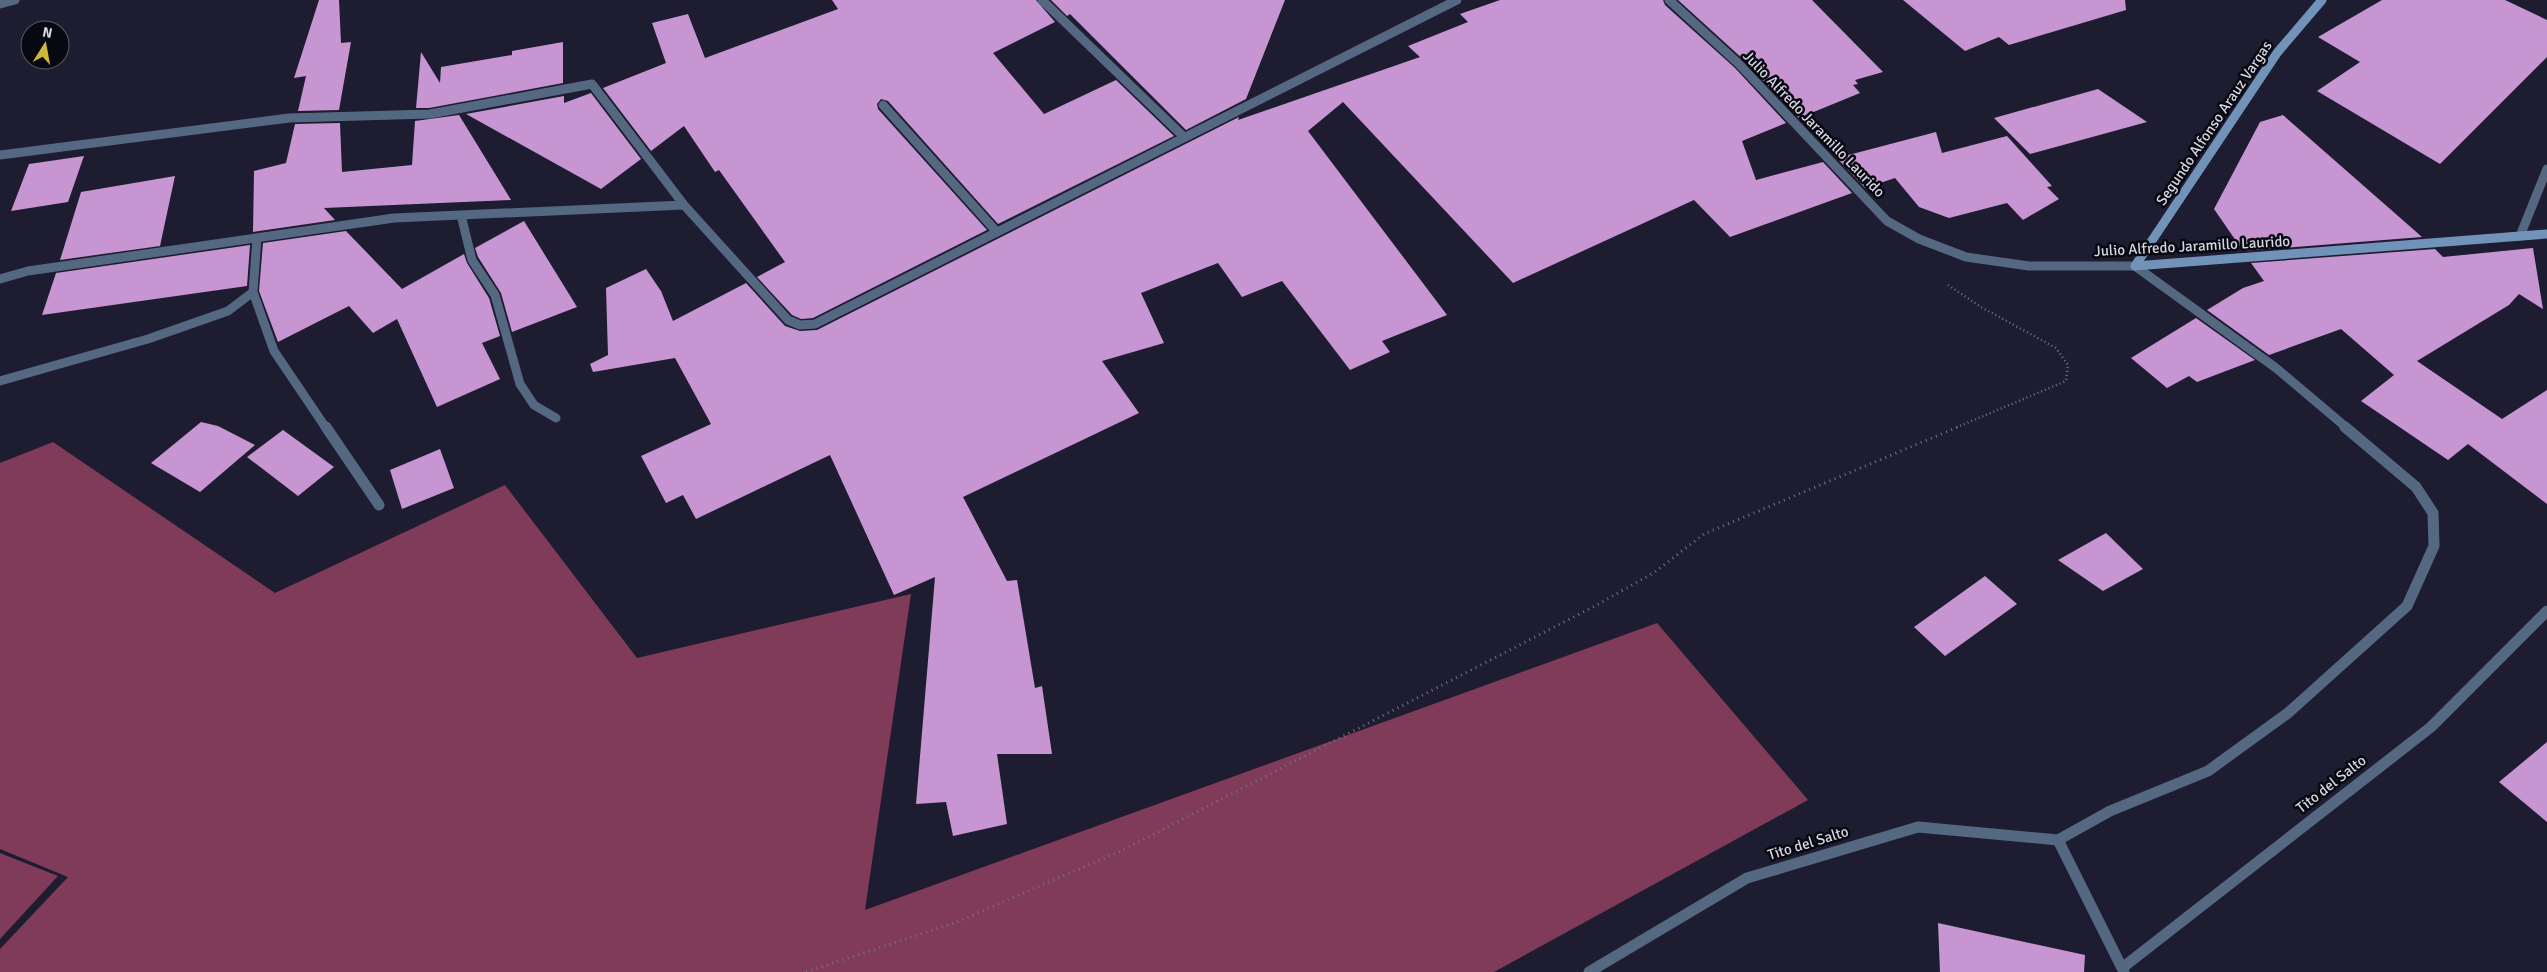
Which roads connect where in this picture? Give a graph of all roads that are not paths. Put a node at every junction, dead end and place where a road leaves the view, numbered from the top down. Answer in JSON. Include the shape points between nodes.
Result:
{"nodes":[{"id":1,"x":15,"y":0,"type":"edge"},
{"id":2,"x":1042,"y":0,"type":"edge"},
{"id":3,"x":1457,"y":0,"type":"edge"},
{"id":4,"x":1669,"y":0,"type":"edge"},
{"id":5,"x":2322,"y":0,"type":"edge"},
{"id":6,"x":0,"y":4,"type":"edge"},
{"id":7,"x":884,"y":105,"type":"dead end"},
{"id":8,"x":1184,"y":137,"type":"junction"},
{"id":9,"x":0,"y":155,"type":"edge"},
{"id":10,"x":2547,"y":169,"type":"edge"},
{"id":11,"x":684,"y":205,"type":"junction"},
{"id":12,"x":461,"y":215,"type":"junction"},
{"id":13,"x":996,"y":231,"type":"junction"},
{"id":14,"x":2547,"y":234,"type":"edge"},
{"id":15,"x":2520,"y":236,"type":"junction"},
{"id":16,"x":257,"y":238,"type":"junction"},
{"id":17,"x":2135,"y":266,"type":"junction"},
{"id":18,"x":0,"y":279,"type":"edge"},
{"id":19,"x":253,"y":292,"type":"junction"},
{"id":20,"x":0,"y":381,"type":"edge"},
{"id":21,"x":556,"y":418,"type":"dead end"},
{"id":22,"x":379,"y":504,"type":"dead end"},
{"id":23,"x":2547,"y":610,"type":"edge"},
{"id":24,"x":2058,"y":840,"type":"junction"},
{"id":25,"x":2123,"y":970,"type":"edge"},
{"id":26,"x":1590,"y":972,"type":"edge"}],
"edges":[{"from":1,"to":6,"type":"street"},
{"from":2,"to":8,"type":"street"},
{"from":3,"to":8,"type":"street"},
{"from":4,"to":17,"type":"street","name":"Julio Alfredo Jaramillo Laurido","via":[[1739,64],[1887,221],[1919,239],[1966,257],[2029,266]]},
{"from":5,"to":17,"type":"street","name":"Segundo Alfonso Arauz Vargas","via":[[2277,53]]},
{"from":7,"to":13,"type":"street"},
{"from":8,"to":13,"type":"street"},
{"from":9,"to":11,"type":"street","via":[[288,118],[430,114],[588,84],[594,85]]},
{"from":10,"to":15,"type":"street"},
{"from":11,"to":12,"type":"street"},
{"from":11,"to":13,"type":"street","via":[[788,320],[800,325],[815,324]]},
{"from":12,"to":16,"type":"street","via":[[394,218]]},
{"from":12,"to":21,"type":"street","via":[[472,260],[495,295],[520,384],[534,405]]},
{"from":14,"to":15,"type":"street","name":"Julio Alfredo Jaramillo Laurido"},
{"from":15,"to":17,"type":"street","name":"Julio Alfredo Jaramillo Laurido"},
{"from":16,"to":18,"type":"street","via":[[28,271]]},
{"from":16,"to":19,"type":"street"},
{"from":17,"to":24,"type":"street","via":[[2276,368],[2416,487],[2433,512],[2434,546],[2407,606],[2288,713],[2208,771],[2110,811]]},
{"from":19,"to":20,"type":"street","via":[[228,311],[148,339]]},
{"from":19,"to":22,"type":"street","via":[[274,351]]},
{"from":23,"to":25,"type":"street","name":"Tito del Salto","via":[[2431,727]]},
{"from":24,"to":25,"type":"street"},
{"from":24,"to":26,"type":"street","name":"Tito del Salto","via":[[1918,827],[1747,878]]}]}
